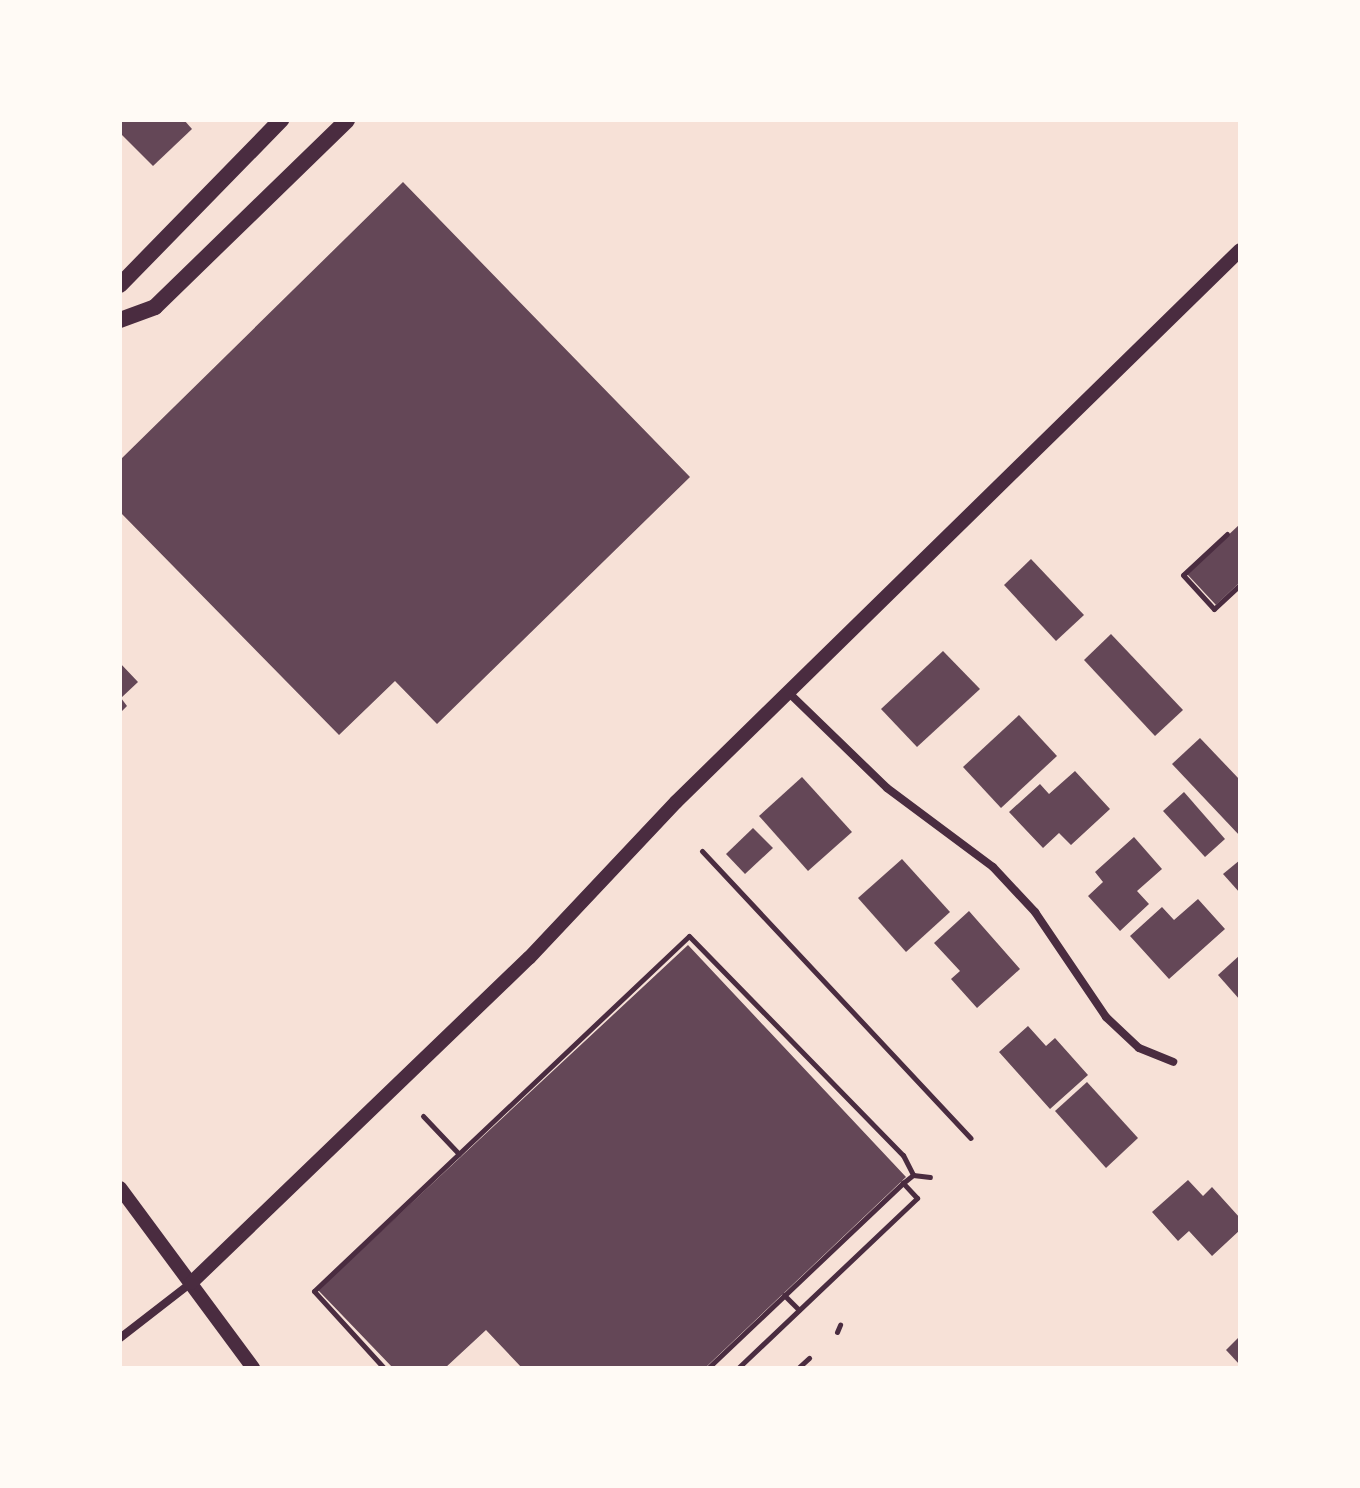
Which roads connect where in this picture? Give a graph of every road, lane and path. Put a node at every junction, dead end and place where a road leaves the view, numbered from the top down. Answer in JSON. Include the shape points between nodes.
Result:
{"nodes":[{"id":1,"x":281,"y":120,"type":"edge"},
{"id":2,"x":347,"y":120,"type":"edge"},
{"id":3,"x":1240,"y":250,"type":"edge"},
{"id":4,"x":120,"y":285,"type":"edge"},
{"id":5,"x":120,"y":320,"type":"edge"},
{"id":6,"x":1227,"y":534,"type":"dead end"},
{"id":7,"x":1240,"y":585,"type":"edge"},
{"id":8,"x":789,"y":693,"type":"junction"},
{"id":9,"x":702,"y":851,"type":"dead end"},
{"id":10,"x":1173,"y":1062,"type":"dead end"},
{"id":11,"x":423,"y":1116,"type":"dead end"},
{"id":12,"x":971,"y":1138,"type":"dead end"},
{"id":13,"x":459,"y":1154,"type":"junction"},
{"id":14,"x":913,"y":1175,"type":"junction"},
{"id":15,"x":930,"y":1177,"type":"dead end"},
{"id":16,"x":903,"y":1183,"type":"junction"},
{"id":17,"x":120,"y":1188,"type":"edge"},
{"id":18,"x":191,"y":1283,"type":"junction"},
{"id":19,"x":784,"y":1295,"type":"junction"},
{"id":20,"x":799,"y":1310,"type":"junction"},
{"id":21,"x":120,"y":1338,"type":"edge"},
{"id":22,"x":809,"y":1358,"type":"dead end"},
{"id":23,"x":253,"y":1368,"type":"edge"},
{"id":24,"x":384,"y":1368,"type":"edge"},
{"id":25,"x":708,"y":1368,"type":"edge"},
{"id":26,"x":738,"y":1368,"type":"edge"},
{"id":27,"x":798,"y":1368,"type":"edge"}],
"edges":[{"from":1,"to":4,"type":"main road"},
{"from":2,"to":5,"type":"main road","via":[[155,307]]},
{"from":3,"to":8,"type":"street"},
{"from":6,"to":7,"type":"path","via":[[1183,575],[1214,609]]},
{"from":8,"to":10,"type":"street","via":[[887,788],[993,867],[1035,912],[1106,1017],[1139,1048]]},
{"from":8,"to":18,"type":"street","via":[[519,969]]},
{"from":9,"to":12,"type":"path"},
{"from":11,"to":13,"type":"path"},
{"from":13,"to":14,"type":"path","via":[[689,936],[903,1155]]},
{"from":13,"to":24,"type":"path","via":[[314,1291]]},
{"from":14,"to":15,"type":"path"},
{"from":14,"to":16,"type":"path"},
{"from":16,"to":19,"type":"path"},
{"from":16,"to":20,"type":"path","via":[[917,1198]]},
{"from":17,"to":18,"type":"street"},
{"from":18,"to":21,"type":"street"},
{"from":18,"to":23,"type":"street"},
{"from":19,"to":20,"type":"path"},
{"from":19,"to":25,"type":"path"},
{"from":20,"to":26,"type":"path"},
{"from":22,"to":27,"type":"path"}]}
